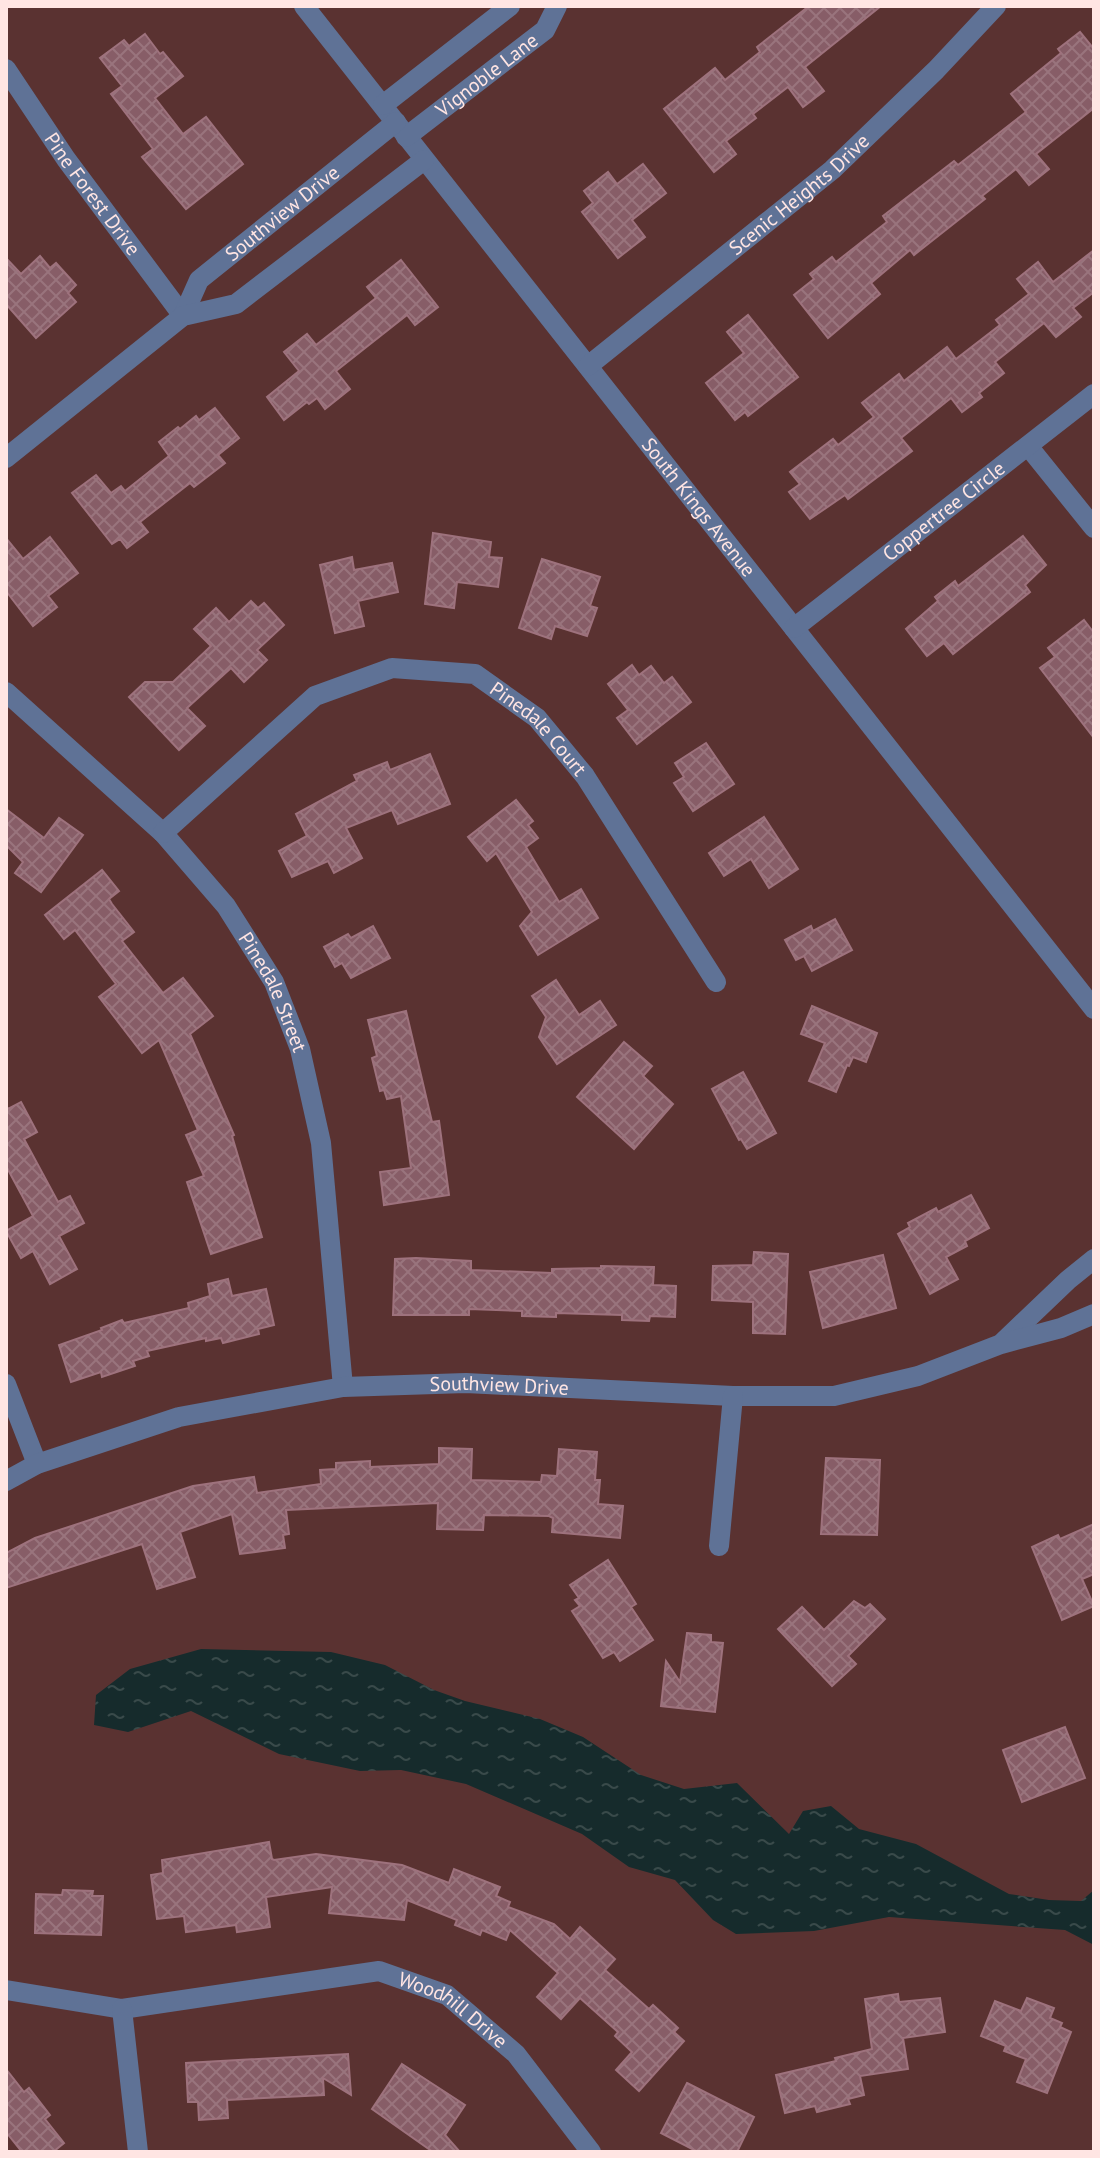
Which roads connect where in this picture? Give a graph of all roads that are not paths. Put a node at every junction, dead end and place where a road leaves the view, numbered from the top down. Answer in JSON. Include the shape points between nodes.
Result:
{"nodes":[{"id":1,"x":304,"y":6,"type":"edge"},
{"id":2,"x":510,"y":6,"type":"edge"},
{"id":3,"x":557,"y":6,"type":"edge"},
{"id":4,"x":996,"y":6,"type":"edge"},
{"id":5,"x":6,"y":69,"type":"edge"},
{"id":6,"x":383,"y":105,"type":"junction"},
{"id":7,"x":401,"y":129,"type":"junction"},
{"id":8,"x":424,"y":160,"type":"junction"},
{"id":9,"x":183,"y":316,"type":"junction"},
{"id":10,"x":588,"y":366,"type":"junction"},
{"id":11,"x":1094,"y":394,"type":"edge"},
{"id":12,"x":1028,"y":446,"type":"junction"},
{"id":13,"x":6,"y":458,"type":"edge"},
{"id":14,"x":1094,"y":528,"type":"edge"},
{"id":15,"x":794,"y":628,"type":"junction"},
{"id":16,"x":6,"y":692,"type":"edge"},
{"id":17,"x":163,"y":833,"type":"junction"},
{"id":18,"x":716,"y":982,"type":"dead end"},
{"id":19,"x":1094,"y":1009,"type":"edge"},
{"id":20,"x":1094,"y":1259,"type":"edge"},
{"id":21,"x":1094,"y":1314,"type":"edge"},
{"id":22,"x":1001,"y":1344,"type":"junction"},
{"id":23,"x":6,"y":1384,"type":"edge"},
{"id":24,"x":343,"y":1387,"type":"junction"},
{"id":25,"x":733,"y":1396,"type":"junction"},
{"id":26,"x":37,"y":1464,"type":"junction"},
{"id":27,"x":6,"y":1481,"type":"edge"},
{"id":28,"x":719,"y":1546,"type":"dead end"},
{"id":29,"x":6,"y":1990,"type":"edge"},
{"id":30,"x":122,"y":2009,"type":"junction"},
{"id":31,"x":138,"y":2152,"type":"edge"},
{"id":32,"x":591,"y":2152,"type":"edge"}],
"edges":[{"from":1,"to":6,"type":"street","name":"South Kings Avenue"},
{"from":2,"to":6,"type":"street","name":"Vignoble Lane"},
{"from":3,"to":7,"type":"street","name":"Vignoble Lane","via":[[545,30]]},
{"from":4,"to":10,"type":"street","name":"Scenic Heights Drive","via":[[832,170]]},
{"from":5,"to":9,"type":"street","name":"Pine Forest Drive"},
{"from":6,"to":7,"type":"street","name":"South Kings Avenue"},
{"from":7,"to":8,"type":"street","name":"South Kings Avenue"},
{"from":7,"to":9,"type":"street","name":"Southview Drive","via":[[199,280]]},
{"from":8,"to":9,"type":"street","name":"Southview Drive","via":[[236,304]]},
{"from":8,"to":10,"type":"street","name":"South Kings Avenue"},
{"from":9,"to":13,"type":"street","name":"Southview Drive"},
{"from":10,"to":15,"type":"street","name":"South Kings Avenue"},
{"from":11,"to":12,"type":"street","name":"Coppertree Circle"},
{"from":12,"to":14,"type":"street"},
{"from":12,"to":15,"type":"street","name":"Coppertree Circle"},
{"from":15,"to":19,"type":"street","name":"South Kings Avenue"},
{"from":16,"to":17,"type":"street","name":"Pinedale Street"},
{"from":17,"to":18,"type":"street","name":"Pinedale Court","via":[[315,696],[392,668],[475,674],[537,718],[585,776]]},
{"from":17,"to":24,"type":"street","name":"Pinedale Street","via":[[226,906],[274,982],[300,1049],[321,1143]]},
{"from":20,"to":22,"type":"street","name":"Southview Drive"},
{"from":21,"to":22,"type":"street","name":"Southview Drive"},
{"from":22,"to":25,"type":"street","name":"Southview Drive","via":[[918,1376],[834,1396]]},
{"from":23,"to":26,"type":"street"},
{"from":24,"to":25,"type":"street","name":"Southview Drive","via":[[466,1383]]},
{"from":24,"to":26,"type":"street","name":"Southview Drive","via":[[179,1417]]},
{"from":25,"to":28,"type":"street"},
{"from":26,"to":27,"type":"street","name":"Southview Drive"},
{"from":29,"to":30,"type":"street","name":"Woodhill Drive"},
{"from":30,"to":31,"type":"street"},
{"from":30,"to":32,"type":"street","name":"Woodhill Drive","via":[[379,1971],[447,1995],[470,2014],[516,2054]]}]}
